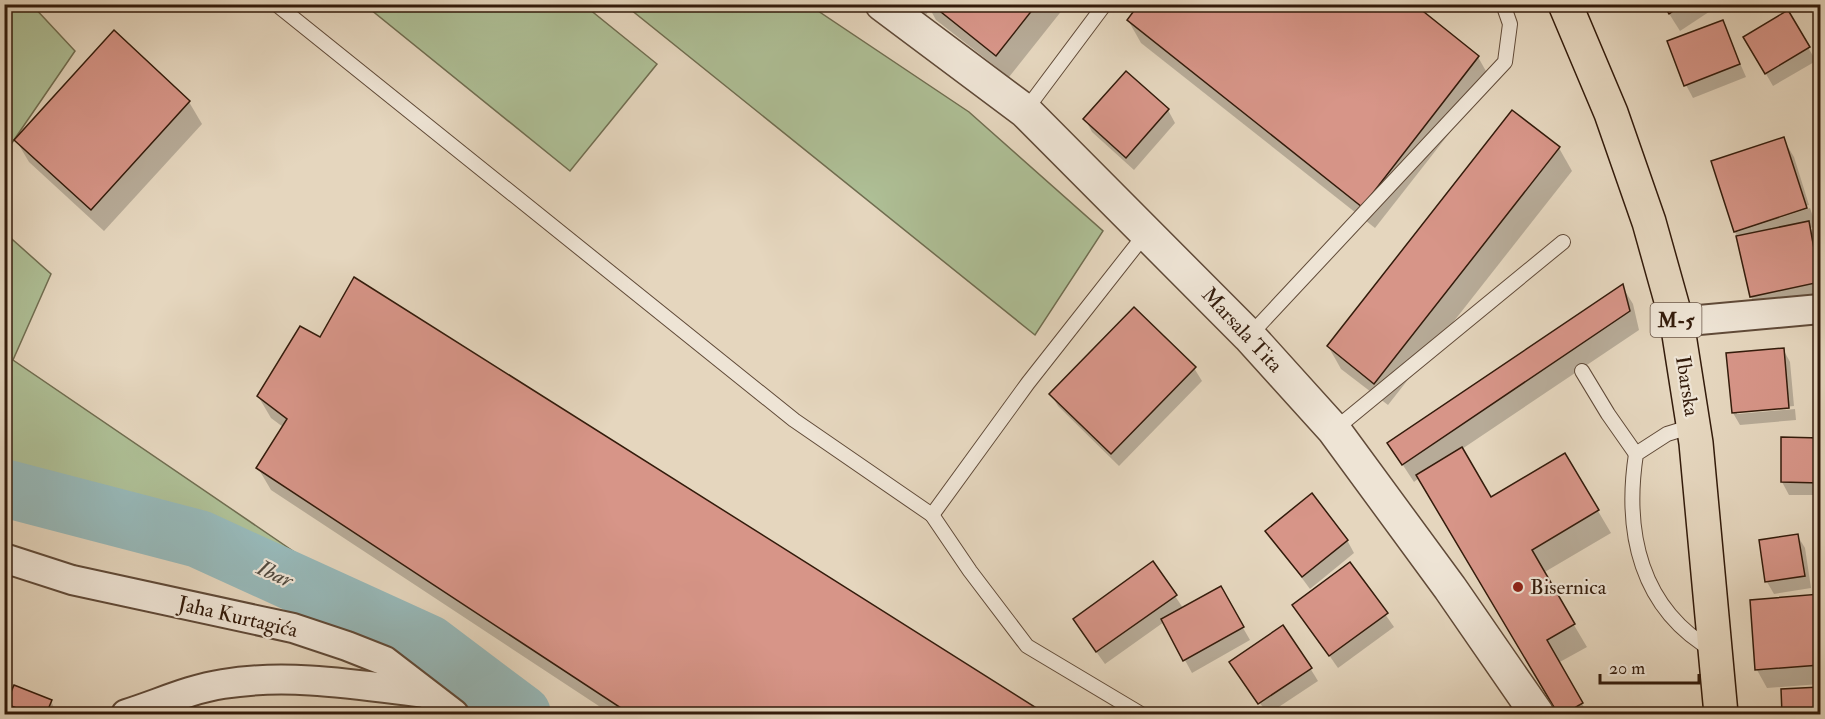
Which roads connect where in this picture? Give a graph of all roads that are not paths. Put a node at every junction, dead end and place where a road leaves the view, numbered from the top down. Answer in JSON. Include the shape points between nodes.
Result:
{"nodes":[{"id":1,"x":276,"y":4,"type":"edge"},
{"id":2,"x":882,"y":4,"type":"edge"},
{"id":3,"x":1105,"y":4,"type":"edge"},
{"id":4,"x":1503,"y":4,"type":"edge"},
{"id":5,"x":1565,"y":4,"type":"edge"},
{"id":6,"x":1025,"y":111,"type":"junction"},
{"id":7,"x":1147,"y":232,"type":"junction"},
{"id":8,"x":1563,"y":242,"type":"dead end"},
{"id":9,"x":1821,"y":309,"type":"edge"},
{"id":10,"x":1677,"y":322,"type":"junction"},
{"id":11,"x":1249,"y":336,"type":"junction"},
{"id":12,"x":1582,"y":371,"type":"dead end"},
{"id":13,"x":1693,"y":426,"type":"junction"},
{"id":14,"x":1334,"y":430,"type":"junction"},
{"id":15,"x":1636,"y":453,"type":"junction"},
{"id":16,"x":932,"y":515,"type":"junction"},
{"id":17,"x":4,"y":558,"type":"edge"},
{"id":18,"x":1715,"y":652,"type":"junction"},
{"id":19,"x":427,"y":693,"type":"junction"},
{"id":20,"x":126,"y":714,"type":"edge"},
{"id":21,"x":454,"y":714,"type":"edge"},
{"id":22,"x":1141,"y":714,"type":"edge"},
{"id":23,"x":1537,"y":714,"type":"edge"},
{"id":24,"x":1721,"y":714,"type":"edge"}],
"edges":[{"from":1,"to":16,"type":"lane","via":[[794,420]]},
{"from":2,"to":6,"type":"street","name":"Marsala Tita"},
{"from":3,"to":6,"type":"lane"},
{"from":4,"to":11,"type":"lane","via":[[1510,24],[1505,62]]},
{"from":5,"to":10,"type":"main road","name":"Ibarska","number":"M-5","via":[[1611,112],[1649,222]]},
{"from":6,"to":7,"type":"street","name":"Marsala Tita"},
{"from":7,"to":11,"type":"street","name":"Marsala Tita"},
{"from":7,"to":16,"type":"lane","via":[[1028,383]]},
{"from":8,"to":14,"type":"lane"},
{"from":9,"to":10,"type":"street"},
{"from":10,"to":13,"type":"main road","name":"Ibarska","number":"M-5"},
{"from":11,"to":14,"type":"street","name":"Marsala Tita"},
{"from":12,"to":15,"type":"lane"},
{"from":13,"to":15,"type":"lane","via":[[1667,434]]},
{"from":13,"to":18,"type":"main road","name":"Ibarska","number":"M-5"},
{"from":14,"to":23,"type":"street","name":"Marsala Tita"},
{"from":15,"to":18,"type":"lane","via":[[1630,489],[1636,546],[1659,603],[1694,640]]},
{"from":16,"to":22,"type":"lane","via":[[1027,646]]},
{"from":17,"to":19,"type":"street","name":"Jaha Kurtagića","via":[[72,580],[293,628],[384,661]]},
{"from":18,"to":24,"type":"main road","name":"Ibarska","number":"M-5"},
{"from":19,"to":20,"type":"street","via":[[343,683],[261,680],[221,684]]},
{"from":19,"to":21,"type":"street","name":"Jaha Kurtagića"}]}
